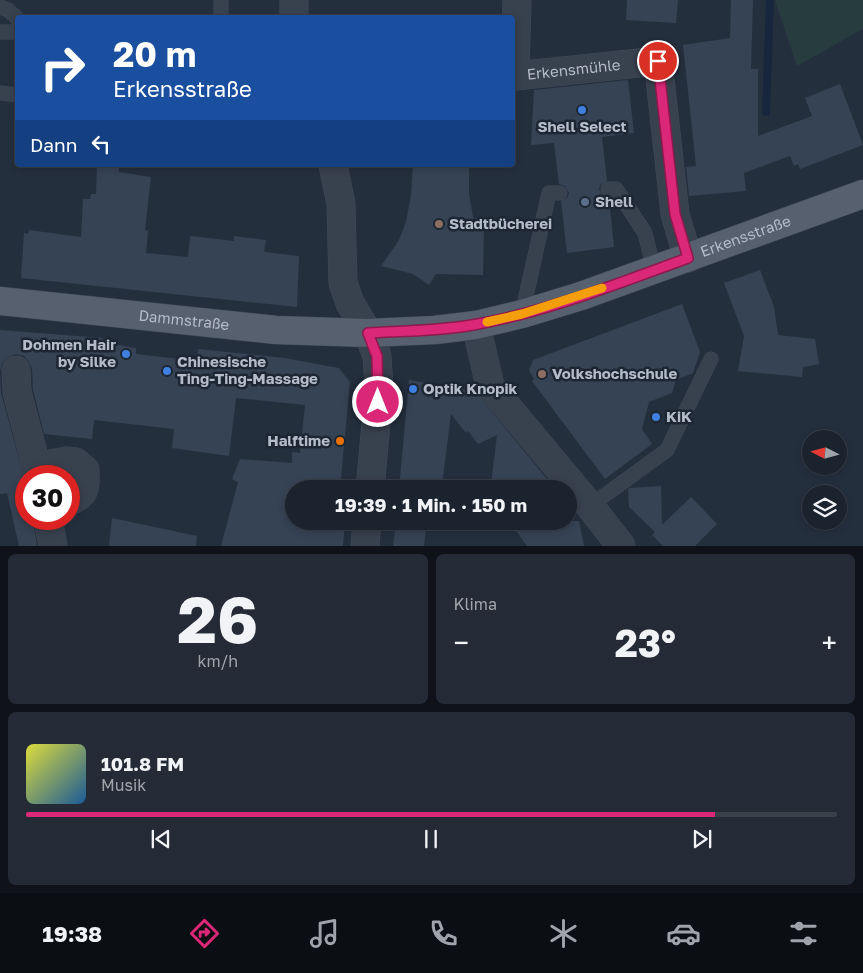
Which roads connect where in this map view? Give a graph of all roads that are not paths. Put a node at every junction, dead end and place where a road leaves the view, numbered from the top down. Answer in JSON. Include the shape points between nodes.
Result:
{"nodes":[{"id":1,"x":221,"y":0,"type":"edge"},
{"id":2,"x":294,"y":0,"type":"edge"},
{"id":3,"x":517,"y":0,"type":"edge"},
{"id":4,"x":0,"y":7,"type":"edge"},
{"id":5,"x":221,"y":15,"type":"edge"},
{"id":6,"x":294,"y":15,"type":"edge"},
{"id":7,"x":15,"y":16,"type":"edge"},
{"id":8,"x":0,"y":32,"type":"edge"},
{"id":9,"x":15,"y":32,"type":"edge"},
{"id":10,"x":0,"y":94,"type":"edge"},
{"id":11,"x":15,"y":95,"type":"edge"},
{"id":12,"x":333,"y":167,"type":"edge"},
{"id":13,"x":608,"y":190,"type":"dead end"},
{"id":14,"x":560,"y":193,"type":"dead end"},
{"id":15,"x":863,"y":194,"type":"edge"},
{"id":16,"x":688,"y":258,"type":"junction"},
{"id":17,"x":654,"y":270,"type":"junction"},
{"id":18,"x":0,"y":301,"type":"edge"},
{"id":19,"x":522,"y":314,"type":"junction"},
{"id":20,"x":476,"y":325,"type":"junction"},
{"id":21,"x":368,"y":333,"type":"junction"},
{"id":22,"x":711,"y":359,"type":"dead end"},
{"id":23,"x":16,"y":370,"type":"dead end"},
{"id":24,"x":36,"y":465,"type":"edge"},
{"id":25,"x":55,"y":465,"type":"edge"},
{"id":26,"x":79,"y":465,"type":"edge"},
{"id":27,"x":80,"y":466,"type":"edge"},
{"id":28,"x":371,"y":480,"type":"edge"},
{"id":29,"x":80,"y":495,"type":"edge"},
{"id":30,"x":590,"y":506,"type":"junction"},
{"id":31,"x":50,"y":530,"type":"edge"},
{"id":32,"x":366,"y":530,"type":"edge"},
{"id":33,"x":53,"y":546,"type":"edge"},
{"id":34,"x":365,"y":546,"type":"edge"},
{"id":35,"x":621,"y":546,"type":"edge"}],
"edges":[{"from":1,"to":5,"type":"lane"},
{"from":2,"to":6,"type":"street"},
{"from":3,"to":16,"type":"street","name":"Erkensmühle","via":[[515,76],[658,61],[675,214]]},
{"from":4,"to":7,"type":"lane"},
{"from":8,"to":9,"type":"lane"},
{"from":10,"to":11,"type":"lane"},
{"from":12,"to":21,"type":"street","via":[[341,204],[343,283],[350,303]]},
{"from":13,"to":17,"type":"lane","via":[[616,189],[645,233]]},
{"from":14,"to":19,"type":"lane","via":[[549,194]]},
{"from":15,"to":16,"type":"main road","name":"Erkensstraße"},
{"from":16,"to":17,"type":"main road","name":"Erkensstraße"},
{"from":17,"to":19,"type":"main road","name":"Erkensstraße"},
{"from":18,"to":21,"type":"main road","name":"Dammstraße","via":[[276,330]]},
{"from":19,"to":20,"type":"main road","name":"Erkensstraße"},
{"from":20,"to":21,"type":"main road","name":"Erkensstraße"},
{"from":20,"to":30,"type":"street","via":[[490,386]]},
{"from":21,"to":28,"type":"street","via":[[377,356],[379,390]]},
{"from":22,"to":30,"type":"lane","via":[[668,450]]},
{"from":23,"to":24,"type":"street","via":[[17,392]]},
{"from":25,"to":26,"type":"street","via":[[66,461]]},
{"from":27,"to":29,"type":"street","via":[[85,470],[86,486]]},
{"from":30,"to":35,"type":"street"},
{"from":31,"to":33,"type":"street"},
{"from":32,"to":34,"type":"street"}]}
